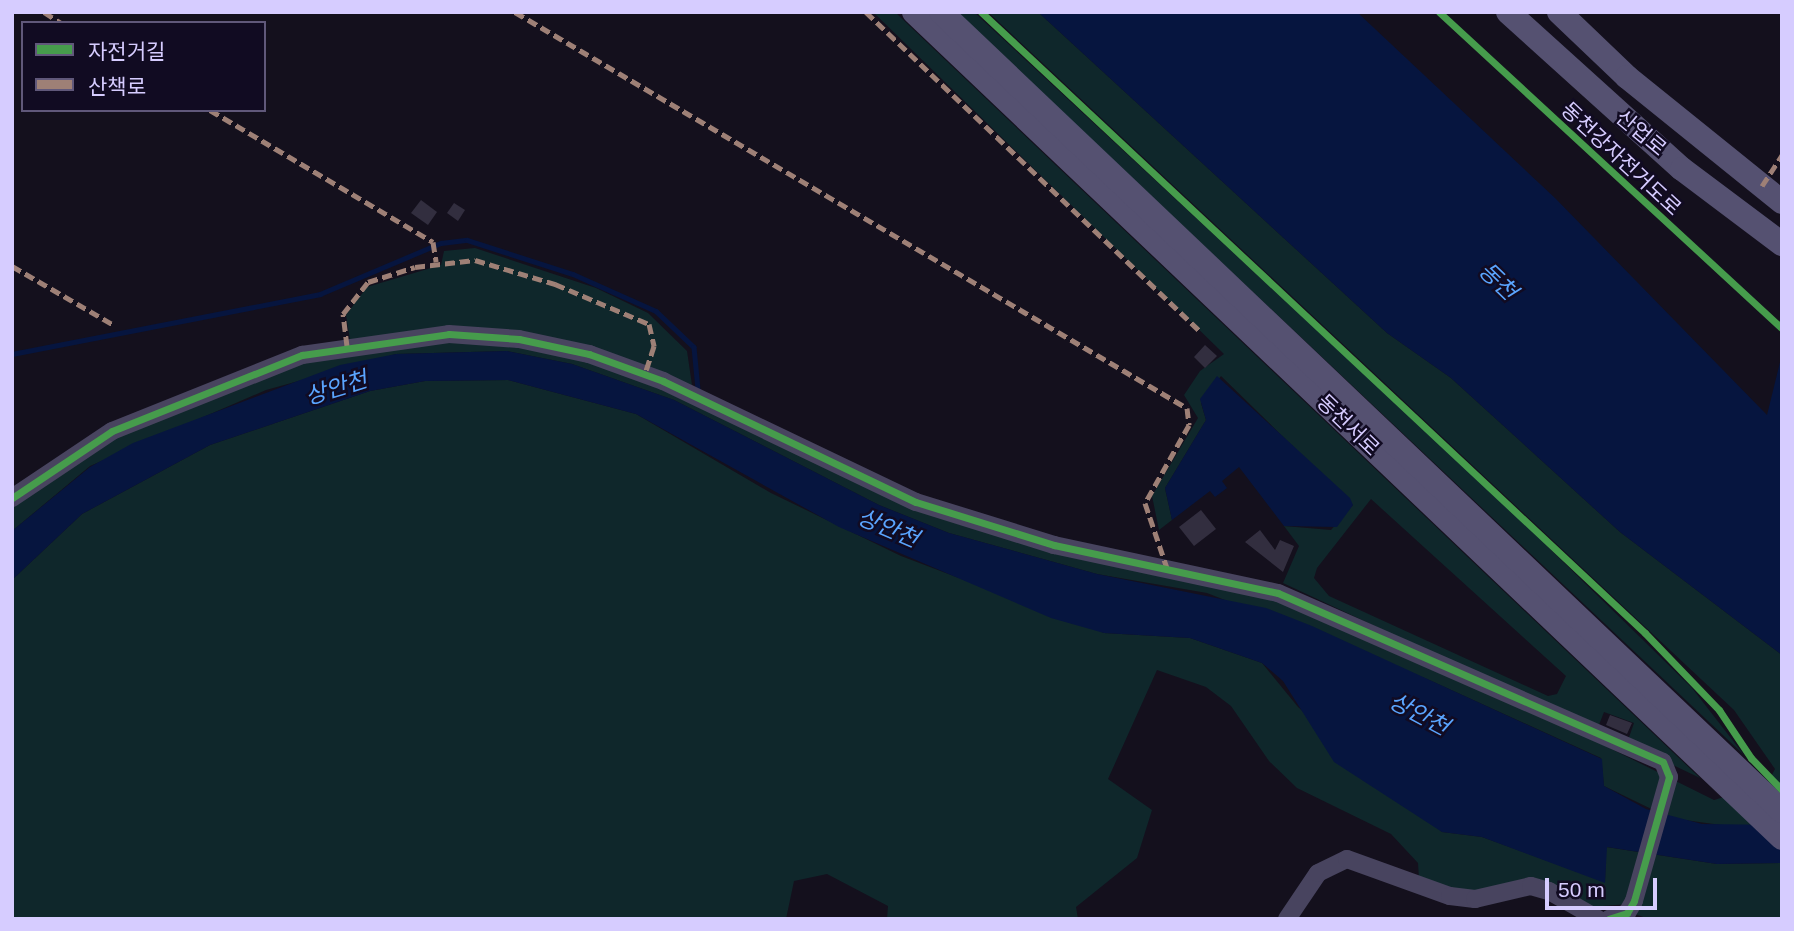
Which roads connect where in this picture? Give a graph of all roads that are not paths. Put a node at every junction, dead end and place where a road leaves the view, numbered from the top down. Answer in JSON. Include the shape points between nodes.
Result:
{"nodes":[{"id":1,"x":914,"y":12,"type":"edge"},
{"id":2,"x":941,"y":12,"type":"edge"},
{"id":3,"x":1508,"y":12,"type":"edge"},
{"id":4,"x":1559,"y":12,"type":"edge"},
{"id":5,"x":1782,"y":202,"type":"edge"},
{"id":6,"x":1782,"y":244,"type":"edge"},
{"id":7,"x":12,"y":498,"type":"edge"},
{"id":8,"x":1728,"y":774,"type":"junction"},
{"id":9,"x":1782,"y":811,"type":"edge"},
{"id":10,"x":1782,"y":838,"type":"edge"},
{"id":11,"x":1287,"y":919,"type":"edge"},
{"id":12,"x":1598,"y":919,"type":"edge"},
{"id":13,"x":1609,"y":919,"type":"edge"}],
"edges":[{"from":1,"to":8,"type":"main road","name":"동천서로"},
{"from":2,"to":8,"type":"main road","name":"동천서로"},
{"from":3,"to":6,"type":"main road","name":"산업로","via":[[1682,169]]},
{"from":4,"to":5,"type":"main road","name":"산업로","via":[[1627,76]]},
{"from":7,"to":13,"type":"street","via":[[122,426],[302,355],[416,335],[519,338],[654,377],[945,513],[1054,545],[1278,593],[1658,759],[1669,777],[1634,901],[1627,913]]},
{"from":8,"to":9,"type":"main road","name":"동천서로"},
{"from":8,"to":10,"type":"main road","name":"동천서로"},
{"from":11,"to":12,"type":"street","via":[[1318,873],[1347,859],[1464,898],[1531,886],[1572,899]]}]}
